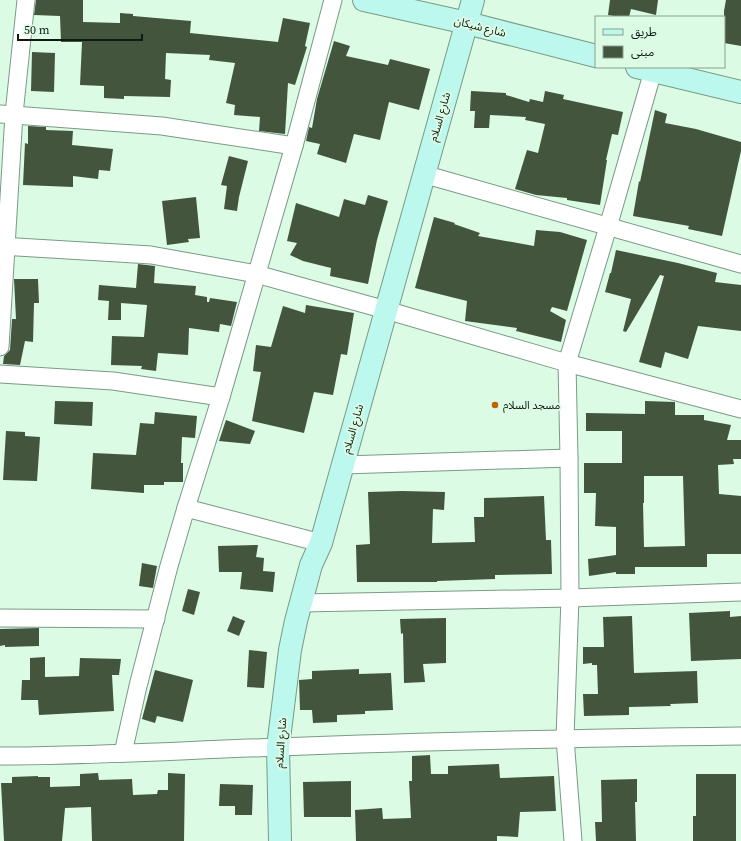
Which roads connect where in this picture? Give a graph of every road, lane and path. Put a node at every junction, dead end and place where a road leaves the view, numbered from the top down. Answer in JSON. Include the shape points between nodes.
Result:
{"nodes":[{"id":1,"x":26,"y":0,"type":"edge"},
{"id":2,"x":333,"y":0,"type":"edge"},
{"id":3,"x":364,"y":0,"type":"edge"},
{"id":4,"x":473,"y":0,"type":"edge"},
{"id":5,"x":467,"y":23,"type":"junction"},
{"id":6,"x":595,"y":56,"type":"edge"},
{"id":7,"x":645,"y":69,"type":"edge"},
{"id":8,"x":741,"y":92,"type":"edge"},
{"id":9,"x":7,"y":114,"type":"edge"},
{"id":10,"x":294,"y":146,"type":"junction"},
{"id":11,"x":423,"y":174,"type":"junction"},
{"id":12,"x":608,"y":227,"type":"junction"},
{"id":13,"x":3,"y":246,"type":"edge"},
{"id":14,"x":741,"y":264,"type":"edge"},
{"id":15,"x":256,"y":274,"type":"junction"},
{"id":16,"x":386,"y":310,"type":"junction"},
{"id":17,"x":0,"y":347,"type":"edge"},
{"id":18,"x":567,"y":363,"type":"junction"},
{"id":19,"x":0,"y":374,"type":"edge"},
{"id":20,"x":221,"y":397,"type":"junction"},
{"id":21,"x":741,"y":409,"type":"edge"},
{"id":22,"x":569,"y":458,"type":"junction"},
{"id":23,"x":343,"y":465,"type":"junction"},
{"id":24,"x":186,"y":508,"type":"junction"},
{"id":25,"x":321,"y":544,"type":"junction"},
{"id":26,"x":741,"y":592,"type":"edge"},
{"id":27,"x":570,"y":598,"type":"junction"},
{"id":28,"x":301,"y":603,"type":"junction"},
{"id":29,"x":0,"y":618,"type":"edge"},
{"id":30,"x":156,"y":619,"type":"junction"},
{"id":31,"x":741,"y":736,"type":"edge"},
{"id":32,"x":565,"y":738,"type":"junction"},
{"id":33,"x":278,"y":746,"type":"junction"},
{"id":34,"x":123,"y":753,"type":"junction"},
{"id":35,"x":0,"y":756,"type":"edge"},
{"id":36,"x":280,"y":841,"type":"edge"},
{"id":37,"x":573,"y":841,"type":"edge"}],
"edges":[{"from":1,"to":9,"type":"street"},
{"from":2,"to":10,"type":"street"},
{"from":3,"to":5,"type":"street","name":"شارع شيكان"},
{"from":4,"to":5,"type":"street","name":"شارع السلام"},
{"from":5,"to":6,"type":"street","name":"شارع شيكان"},
{"from":5,"to":11,"type":"street","name":"شارع السلام"},
{"from":7,"to":8,"type":"street"},
{"from":7,"to":12,"type":"street"},
{"from":9,"to":10,"type":"street","via":[[162,126]]},
{"from":9,"to":13,"type":"street"},
{"from":10,"to":15,"type":"street"},
{"from":11,"to":12,"type":"street"},
{"from":11,"to":16,"type":"street","name":"شارع السلام"},
{"from":12,"to":14,"type":"street"},
{"from":12,"to":18,"type":"street"},
{"from":13,"to":15,"type":"street","via":[[151,254]]},
{"from":13,"to":17,"type":"street"},
{"from":15,"to":16,"type":"street"},
{"from":15,"to":20,"type":"street"},
{"from":16,"to":18,"type":"street"},
{"from":16,"to":23,"type":"street","name":"شارع السلام"},
{"from":18,"to":21,"type":"street"},
{"from":18,"to":22,"type":"street"},
{"from":19,"to":20,"type":"street","via":[[113,382]]},
{"from":20,"to":24,"type":"street"},
{"from":22,"to":23,"type":"street"},
{"from":22,"to":27,"type":"street"},
{"from":23,"to":25,"type":"street","name":"شارع السلام"},
{"from":24,"to":25,"type":"street"},
{"from":24,"to":30,"type":"street"},
{"from":25,"to":28,"type":"street","name":"شارع السلام","via":[[311,565]]},
{"from":26,"to":27,"type":"street"},
{"from":27,"to":28,"type":"street"},
{"from":27,"to":32,"type":"street"},
{"from":28,"to":33,"type":"street","name":"شارع السلام","via":[[290,650]]},
{"from":29,"to":30,"type":"street"},
{"from":30,"to":34,"type":"street"},
{"from":31,"to":32,"type":"street"},
{"from":32,"to":33,"type":"street"},
{"from":32,"to":37,"type":"street"},
{"from":33,"to":34,"type":"street"},
{"from":33,"to":36,"type":"street","name":"شارع السلام"},
{"from":34,"to":35,"type":"street"}]}
